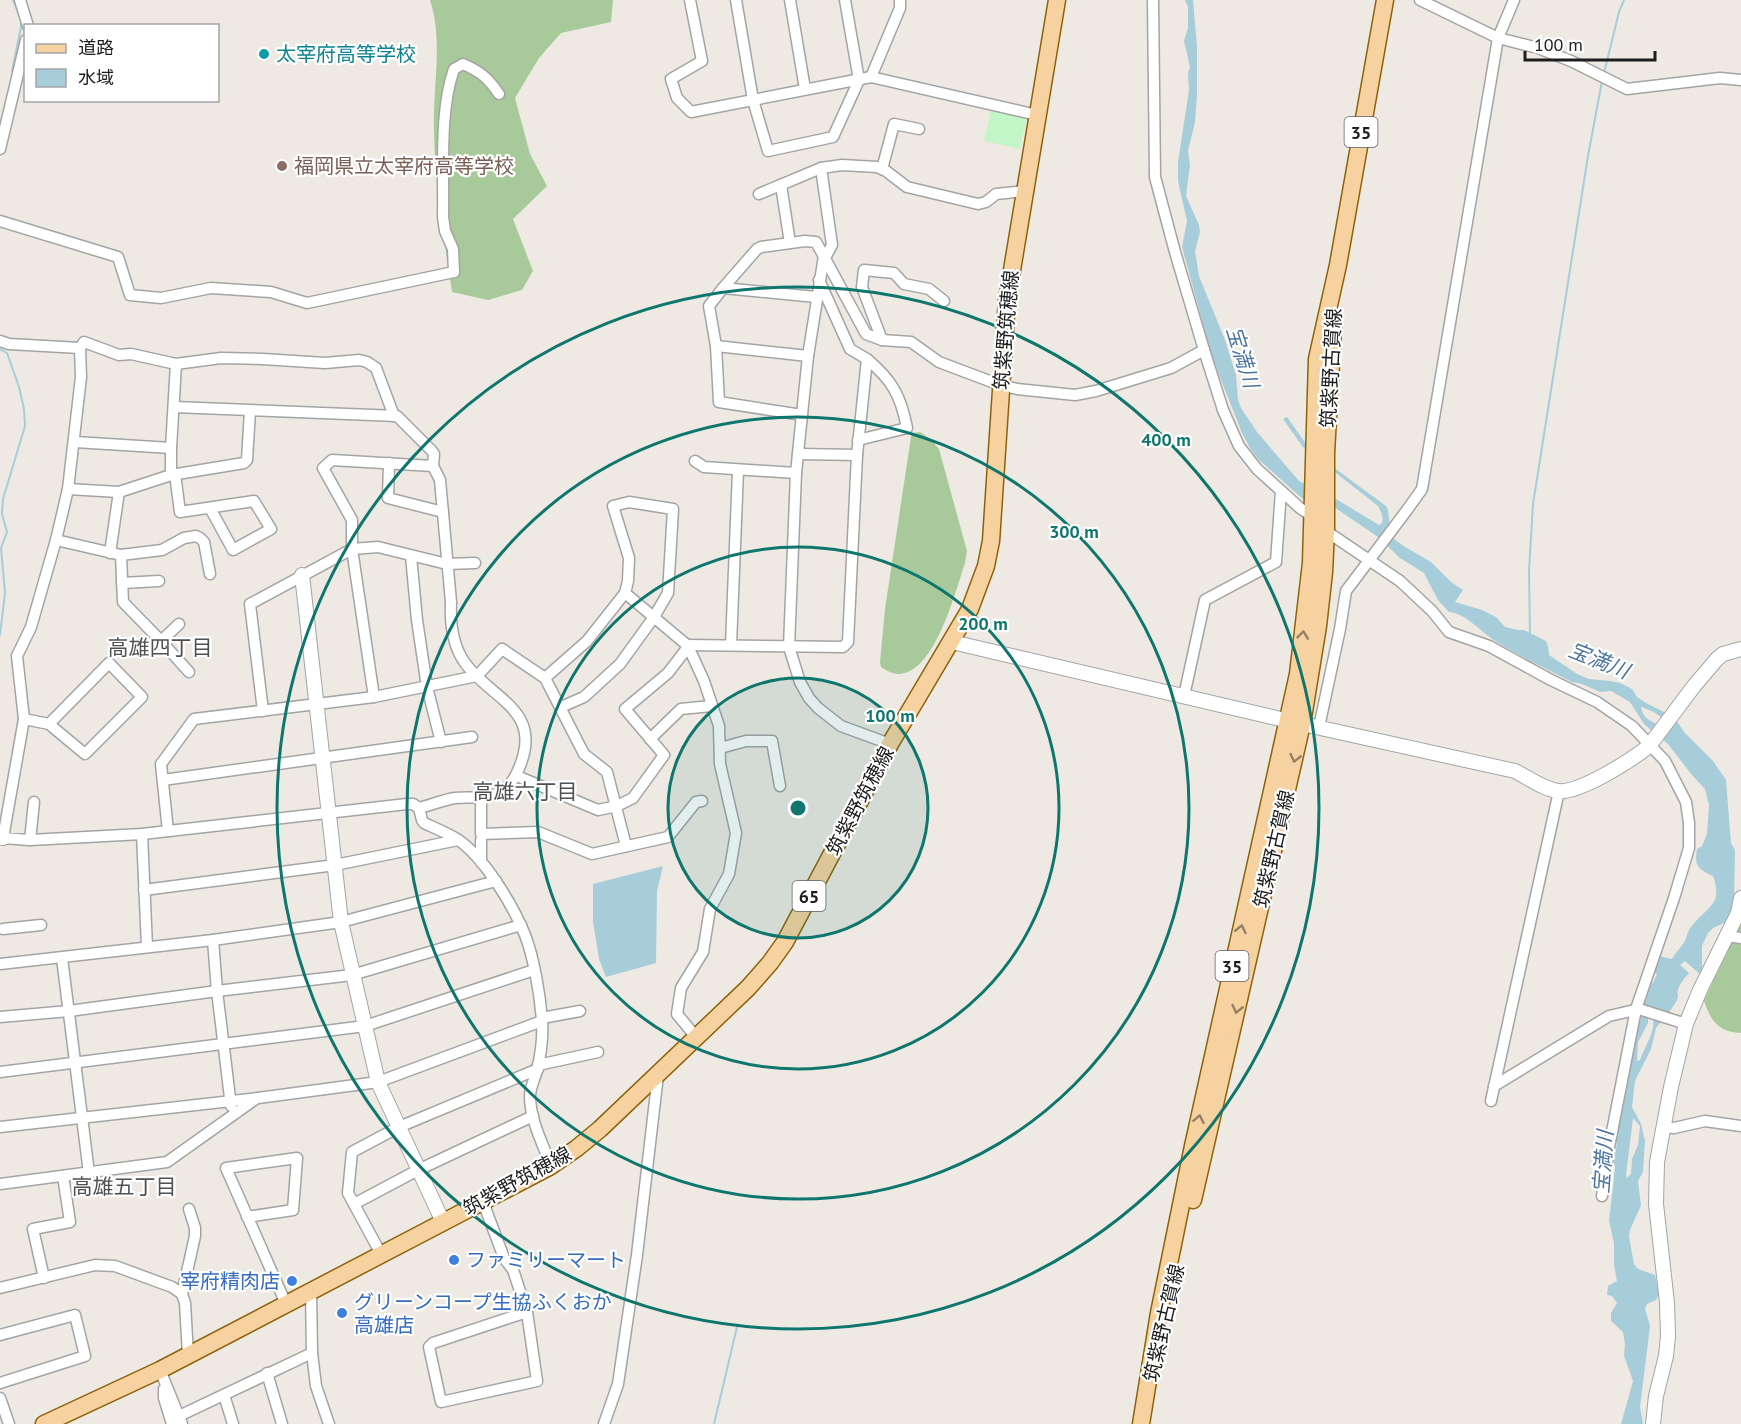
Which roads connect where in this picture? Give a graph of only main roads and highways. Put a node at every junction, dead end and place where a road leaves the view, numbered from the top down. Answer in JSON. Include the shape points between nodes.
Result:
{"nodes":[{"id":1,"x":1057,"y":0,"type":"edge"},
{"id":2,"x":1385,"y":0,"type":"edge"},
{"id":3,"x":1317,"y":512,"type":"junction"},
{"id":4,"x":1303,"y":724,"type":"junction"},
{"id":5,"x":44,"y":1424,"type":"edge"},
{"id":6,"x":1141,"y":1424,"type":"edge"}],
"edges":[{"from":1,"to":5,"type":"main road","name":"筑紫野筑穂線","number":"65","via":[[1007,300],[991,541],[986,566],[970,609],[890,744],[785,942],[748,988],[577,1148],[551,1166],[188,1354],[161,1373]]},
{"from":2,"to":3,"type":"main road","name":"筑紫野古賀線","number":"35","via":[[1338,265],[1317,359],[1314,412],[1321,449]]},
{"from":4,"to":3,"type":"main road","name":"筑紫野古賀線","number":"35","one_way":true,"via":[[1298,674]]},
{"from":3,"to":4,"type":"main road","name":"筑紫野古賀線","number":"35","via":[[1326,531],[1324,572]]},
{"from":4,"to":6,"type":"main road","name":"筑紫野古賀線","number":"35","via":[[1202,1104],[1159,1313]]}]}
